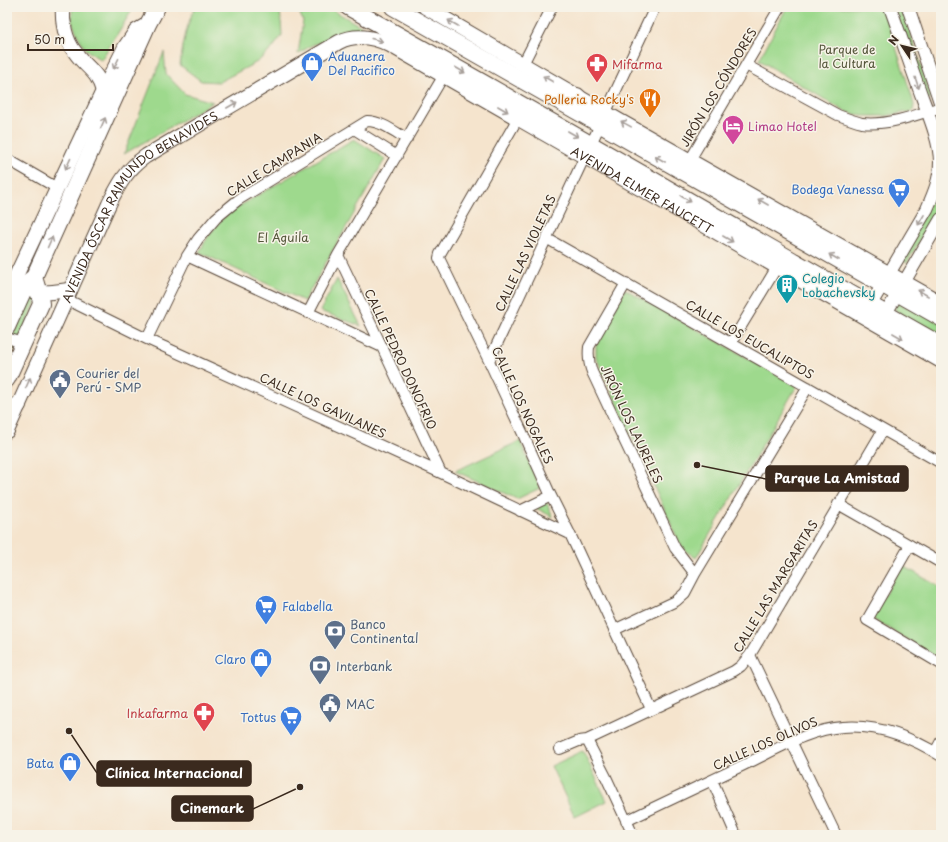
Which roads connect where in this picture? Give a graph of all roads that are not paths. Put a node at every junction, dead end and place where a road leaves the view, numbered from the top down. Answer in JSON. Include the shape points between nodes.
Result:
{"nodes":[{"id":1,"x":63,"y":7,"type":"edge"},
{"id":2,"x":156,"y":7,"type":"edge"},
{"id":3,"x":348,"y":7,"type":"edge"},
{"id":4,"x":393,"y":7,"type":"edge"},
{"id":5,"x":425,"y":7,"type":"edge"},
{"id":6,"x":552,"y":7,"type":"edge"},
{"id":7,"x":655,"y":7,"type":"edge"},
{"id":8,"x":780,"y":7,"type":"edge"},
{"id":9,"x":890,"y":7,"type":"edge"},
{"id":10,"x":908,"y":7,"type":"edge"},
{"id":11,"x":148,"y":24,"type":"junction"},
{"id":12,"x":339,"y":42,"type":"joint"},
{"id":13,"x":523,"y":64,"type":"junction"},
{"id":14,"x":746,"y":65,"type":"junction"},
{"id":15,"x":444,"y":75,"type":"junction"},
{"id":16,"x":103,"y":91,"type":"junction"},
{"id":17,"x":577,"y":96,"type":"joint"},
{"id":18,"x":941,"y":106,"type":"edge"},
{"id":19,"x":927,"y":112,"type":"junction"},
{"id":20,"x":518,"y":118,"type":"junction"},
{"id":21,"x":603,"y":118,"type":"junction"},
{"id":22,"x":354,"y":129,"type":"junction"},
{"id":23,"x":407,"y":139,"type":"junction"},
{"id":24,"x":588,"y":150,"type":"junction"},
{"id":25,"x":397,"y":156,"type":"junction"},
{"id":26,"x":7,"y":160,"type":"edge"},
{"id":27,"x":690,"y":160,"type":"junction"},
{"id":28,"x":940,"y":163,"type":"edge"},
{"id":29,"x":57,"y":188,"type":"junction"},
{"id":30,"x":941,"y":219,"type":"edge"},
{"id":31,"x":546,"y":238,"type":"junction"},
{"id":32,"x":338,"y":255,"type":"junction"},
{"id":33,"x":187,"y":256,"type":"junction"},
{"id":34,"x":777,"y":267,"type":"junction"},
{"id":35,"x":886,"y":279,"type":"junction"},
{"id":36,"x":626,"y":283,"type":"junction"},
{"id":37,"x":31,"y":286,"type":"junction"},
{"id":38,"x":901,"y":288,"type":"junction"},
{"id":39,"x":68,"y":294,"type":"junction"},
{"id":40,"x":7,"y":295,"type":"edge"},
{"id":41,"x":941,"y":303,"type":"edge"},
{"id":42,"x":867,"y":311,"type":"junction"},
{"id":43,"x":308,"y":313,"type":"junction"},
{"id":44,"x":941,"y":318,"type":"edge"},
{"id":45,"x":883,"y":320,"type":"junction"},
{"id":46,"x":7,"y":328,"type":"edge"},
{"id":47,"x":7,"y":338,"type":"edge"},
{"id":48,"x":147,"y":339,"type":"junction"},
{"id":49,"x":23,"y":343,"type":"junction"},
{"id":50,"x":731,"y":343,"type":"junction"},
{"id":51,"x":941,"y":345,"type":"edge"},
{"id":52,"x":382,"y":347,"type":"junction"},
{"id":53,"x":488,"y":360,"type":"junction"},
{"id":54,"x":941,"y":361,"type":"edge"},
{"id":55,"x":7,"y":379,"type":"edge"},
{"id":56,"x":808,"y":387,"type":"junction"},
{"id":57,"x":13,"y":407,"type":"edge"},
{"id":58,"x":883,"y":430,"type":"junction"},
{"id":59,"x":7,"y":432,"type":"edge"},
{"id":60,"x":941,"y":463,"type":"edge"},
{"id":61,"x":441,"y":473,"type":"junction"},
{"id":62,"x":551,"y":496,"type":"junction"},
{"id":63,"x":838,"y":504,"type":"junction"},
{"id":64,"x":520,"y":511,"type":"junction"},
{"id":65,"x":570,"y":534,"type":"junction"},
{"id":66,"x":910,"y":545,"type":"junction"},
{"id":67,"x":941,"y":563,"type":"edge"},
{"id":68,"x":695,"y":574,"type":"junction"},
{"id":69,"x":614,"y":630,"type":"junction"},
{"id":70,"x":750,"y":655,"type":"junction"},
{"id":71,"x":941,"y":664,"type":"edge"},
{"id":72,"x":651,"y":709,"type":"junction"},
{"id":73,"x":587,"y":740,"type":"junction"},
{"id":74,"x":941,"y":741,"type":"edge"},
{"id":75,"x":792,"y":742,"type":"junction"},
{"id":76,"x":560,"y":749,"type":"dead end"},
{"id":77,"x":938,"y":754,"type":"edge"},
{"id":78,"x":712,"y":780,"type":"junction"},
{"id":79,"x":626,"y":821,"type":"junction"},
{"id":80,"x":632,"y":835,"type":"edge"},
{"id":81,"x":736,"y":835,"type":"edge"},
{"id":82,"x":836,"y":835,"type":"edge"}],
"edges":[{"from":1,"to":16,"type":"main road","via":[[64,29],[68,40],[74,52],[98,78]]},
{"from":2,"to":11,"type":"main road","name":"AVENIDA ÓSCAR RAIMUNDO BENAVIDES"},
{"from":3,"to":24,"type":"main road","name":"AVENIDA ELMER FAUCETT","one_way":true,"via":[[426,50]]},
{"from":4,"to":21,"type":"main road"},
{"from":13,"to":5,"type":"main road","one_way":true},
{"from":6,"to":13,"type":"street"},
{"from":7,"to":21,"type":"street","name":"CALLE LAS VIOLETAS"},
{"from":8,"to":14,"type":"street","name":"JIRÓN LOS CÓNDORES"},
{"from":9,"to":19,"type":"street","one_way":true},
{"from":10,"to":18,"type":"street"},
{"from":11,"to":16,"type":"main road","name":"AVENIDA ÓSCAR RAIMUNDO BENAVIDES","one_way":true,"via":[[136,31],[124,47]]},
{"from":37,"to":11,"type":"main road","name":"AVENIDA ÓSCAR RAIMUNDO BENAVIDES","one_way":true},
{"from":12,"to":15,"type":"main road","name":"AVENIDA ELMER FAUCETT","one_way":true,"via":[[360,37],[382,41]]},
{"from":39,"to":12,"type":"main road","name":"AVENIDA ÓSCAR RAIMUNDO BENAVIDES","one_way":true,"via":[[117,187],[131,168],[146,156]]},
{"from":17,"to":13,"type":"main road","one_way":true},
{"from":14,"to":19,"type":"street","via":[[850,120],[862,123],[887,123]]},
{"from":14,"to":27,"type":"street","name":"JIRÓN LOS CÓNDORES"},
{"from":15,"to":20,"type":"main road","name":"AVENIDA ELMER FAUCETT","one_way":true},
{"from":15,"to":23,"type":"street"},
{"from":16,"to":29,"type":"main road","name":"AVENIDA ÓSCAR RAIMUNDO BENAVIDES","one_way":true},
{"from":17,"to":21,"type":"main road"},
{"from":18,"to":19,"type":"street"},
{"from":19,"to":28,"type":"street"},
{"from":20,"to":24,"type":"main road","name":"AVENIDA ELMER FAUCETT"},
{"from":20,"to":53,"type":"street","name":"CALLE LOS NOGALES","via":[[439,258]]},
{"from":21,"to":24,"type":"street","name":"CALLE LAS VIOLETAS"},
{"from":27,"to":21,"type":"main road","one_way":true},
{"from":35,"to":21,"type":"main road","one_way":true},
{"from":22,"to":23,"type":"street","name":"CALLE CAMPANIA","via":[[367,121],[373,121]]},
{"from":22,"to":25,"type":"street"},
{"from":22,"to":33,"type":"street","name":"CALLE CAMPANIA","via":[[238,200],[216,218]]},
{"from":23,"to":25,"type":"street"},
{"from":24,"to":31,"type":"street","name":"CALLE LAS VIOLETAS"},
{"from":24,"to":34,"type":"main road","name":"AVENIDA ELMER FAUCETT","one_way":true},
{"from":24,"to":42,"type":"main road","name":"AVENIDA ELMER FAUCETT","one_way":true,"via":[[620,161]]},
{"from":25,"to":32,"type":"street"},
{"from":26,"to":29,"type":"street"},
{"from":35,"to":27,"type":"main road","one_way":true},
{"from":28,"to":35,"type":"street","one_way":true,"via":[[935,193],[928,209]]},
{"from":29,"to":37,"type":"main road","name":"AVENIDA ÓSCAR RAIMUNDO BENAVIDES"},
{"from":30,"to":38,"type":"street"},
{"from":31,"to":36,"type":"street","name":"CALLE LOS EUCALIPTOS"},
{"from":31,"to":53,"type":"street","name":"CALLE LAS VIOLETAS"},
{"from":32,"to":43,"type":"street"},
{"from":32,"to":52,"type":"street","name":"CALLE PEDRO DONOFRIO"},
{"from":33,"to":43,"type":"street"},
{"from":33,"to":48,"type":"street","name":"CALLE CAMPANIA"},
{"from":34,"to":42,"type":"main road","name":"AVENIDA ELMER FAUCETT"},
{"from":34,"to":50,"type":"street"},
{"from":35,"to":38,"type":"main road"},
{"from":35,"to":42,"type":"street"},
{"from":36,"to":50,"type":"street","name":"CALLE LOS EUCALIPTOS"},
{"from":36,"to":68,"type":"street","name":"JIRÓN LOS LAURELES","via":[[589,347],[589,363],[675,548]]},
{"from":37,"to":39,"type":"main road"},
{"from":37,"to":40,"type":"main road","name":"AVENIDA ÓSCAR RAIMUNDO BENAVIDES"},
{"from":37,"to":46,"type":"main road","name":"AVENIDA ÓSCAR RAIMUNDO BENAVIDES"},
{"from":37,"to":49,"type":"main road","name":"AVENIDA ÓSCAR RAIMUNDO BENAVIDES"},
{"from":41,"to":38,"type":"main road","one_way":true},
{"from":38,"to":44,"type":"main road"},
{"from":38,"to":45,"type":"street"},
{"from":39,"to":48,"type":"street","name":"CALLE LOS GAVILANES"},
{"from":57,"to":39,"type":"main road","name":"AVENIDA ÓSCAR RAIMUNDO BENAVIDES","one_way":true},
{"from":42,"to":45,"type":"main road","name":"AVENIDA ELMER FAUCETT"},
{"from":43,"to":52,"type":"street"},
{"from":45,"to":51,"type":"main road","name":"AVENIDA ELMER FAUCETT"},
{"from":45,"to":54,"type":"main road","name":"AVENIDA ELMER FAUCETT","one_way":true},
{"from":47,"to":49,"type":"street"},
{"from":48,"to":61,"type":"street","name":"CALLE LOS GAVILANES"},
{"from":49,"to":55,"type":"main road","name":"AVENIDA ÓSCAR RAIMUNDO BENAVIDES"},
{"from":50,"to":56,"type":"street","name":"CALLE LOS EUCALIPTOS"},
{"from":52,"to":61,"type":"street","name":"CALLE PEDRO DONOFRIO"},
{"from":53,"to":62,"type":"street","name":"CALLE LOS NOGALES"},
{"from":56,"to":58,"type":"street","name":"CALLE LOS EUCALIPTOS"},
{"from":56,"to":68,"type":"street"},
{"from":57,"to":59,"type":"main road","name":"AVENIDA ÓSCAR RAIMUNDO BENAVIDES"},
{"from":58,"to":60,"type":"street","name":"CALLE LOS EUCALIPTOS"},
{"from":58,"to":63,"type":"street","name":"CALLE LAS MARGARITAS"},
{"from":61,"to":64,"type":"street","name":"CALLE LOS GAVILANES"},
{"from":62,"to":64,"type":"street"},
{"from":62,"to":65,"type":"street","name":"CALLE LOS NOGALES"},
{"from":63,"to":66,"type":"street"},
{"from":63,"to":70,"type":"street","name":"CALLE LAS MARGARITAS"},
{"from":64,"to":65,"type":"street","name":"CALLE LOS GAVILANES"},
{"from":65,"to":69,"type":"street","name":"CALLE LOS NOGALES"},
{"from":66,"to":67,"type":"street"},
{"from":66,"to":71,"type":"street","via":[[867,620]]},
{"from":68,"to":69,"type":"street","via":[[685,593],[676,601]]},
{"from":69,"to":72,"type":"street","name":"CALLE LOS NOGALES"},
{"from":70,"to":72,"type":"street","name":"CALLE LAS MARGARITAS","via":[[734,671]]},
{"from":70,"to":75,"type":"street"},
{"from":72,"to":73,"type":"street","name":"CALLE LAS MARGARITAS"},
{"from":73,"to":76,"type":"street","name":"CALLE LAS MARGARITAS"},
{"from":73,"to":79,"type":"street"},
{"from":74,"to":77,"type":"street"},
{"from":75,"to":77,"type":"street","name":"CALLE LOS OLIVOS","via":[[844,726],[876,728],[898,734]]},
{"from":75,"to":78,"type":"street","name":"CALLE LOS OLIVOS"},
{"from":75,"to":82,"type":"street"},
{"from":78,"to":79,"type":"street","name":"CALLE LOS OLIVOS"},
{"from":78,"to":81,"type":"street"},
{"from":79,"to":80,"type":"street"}]}
